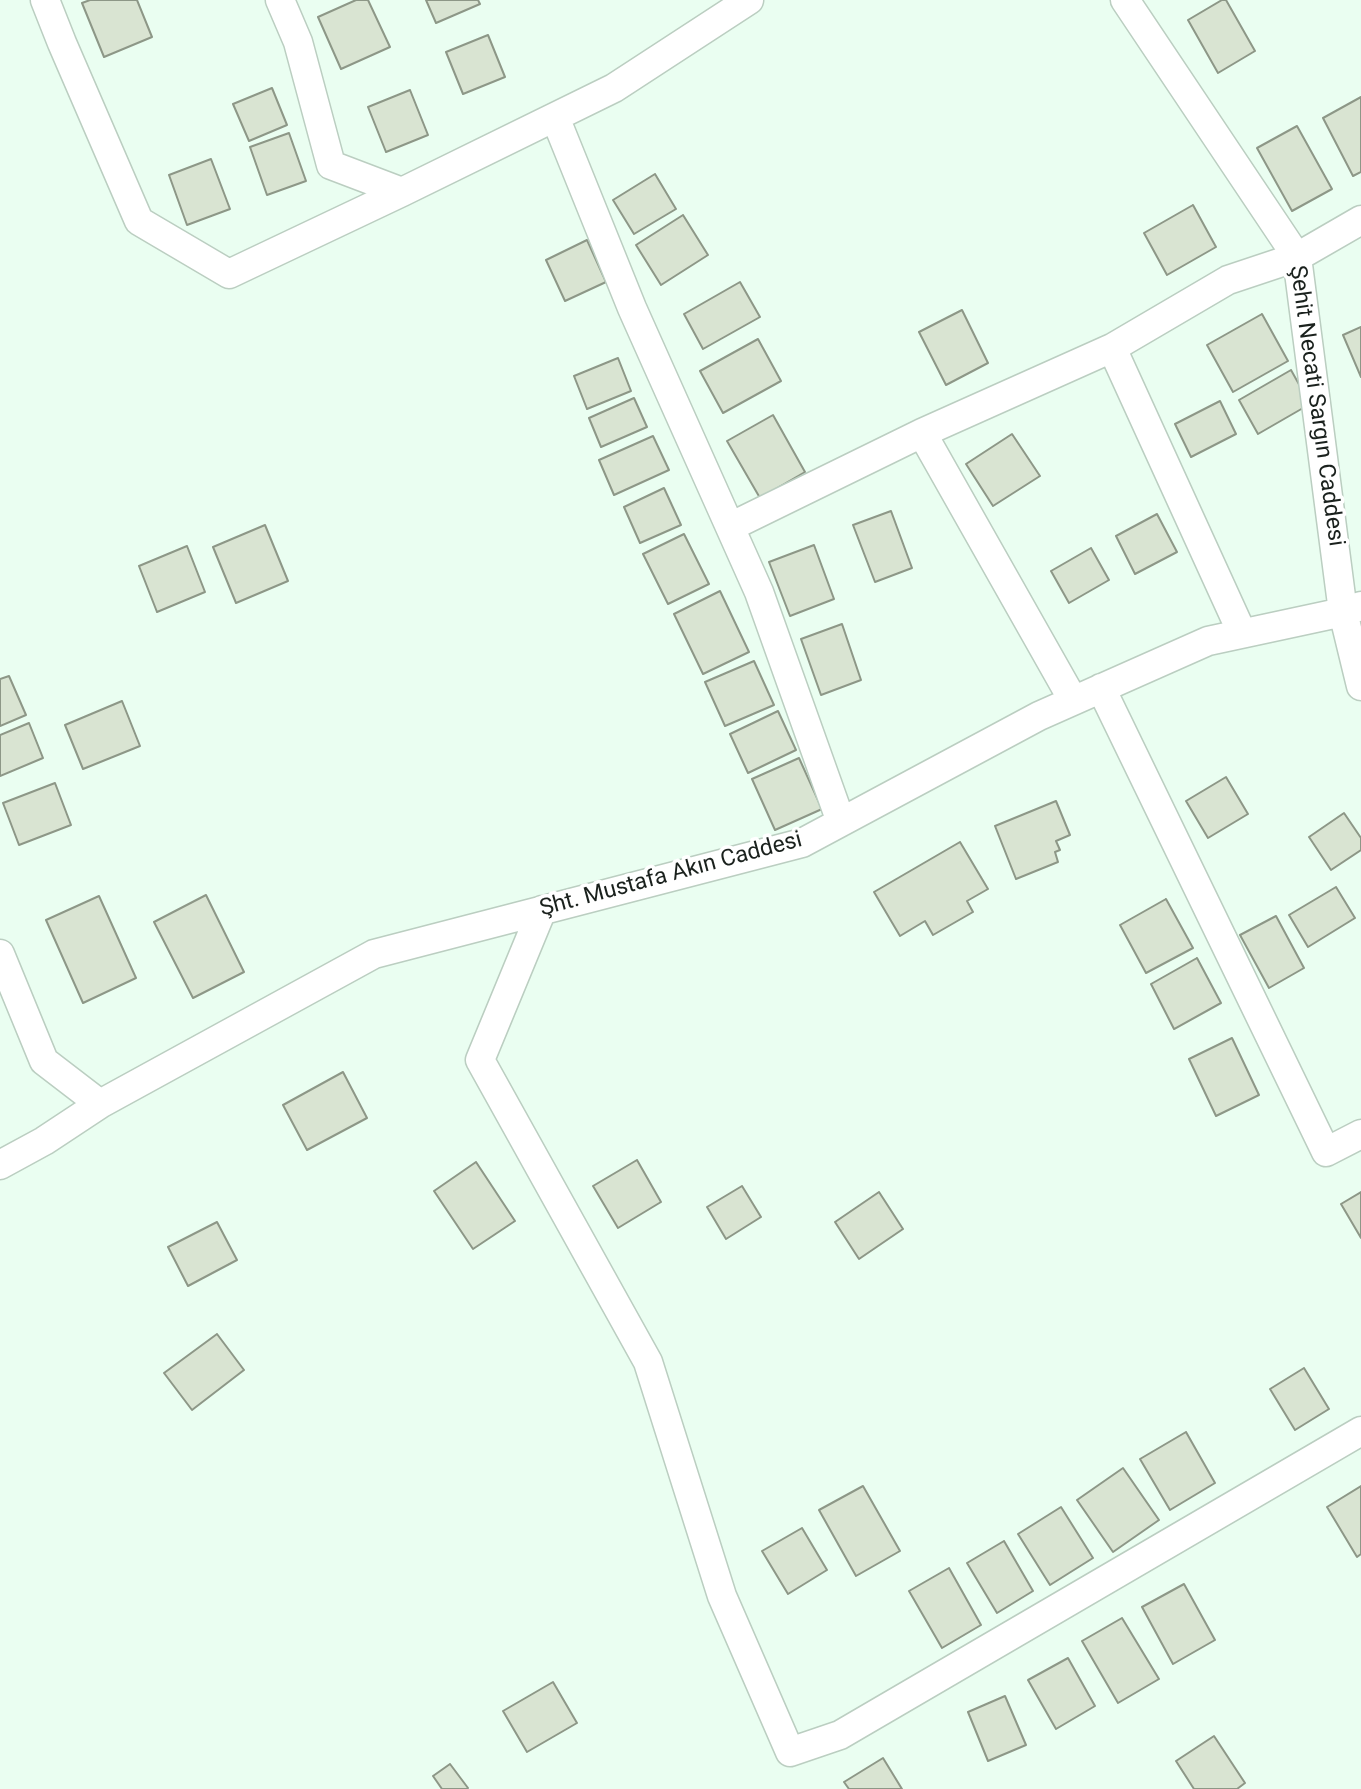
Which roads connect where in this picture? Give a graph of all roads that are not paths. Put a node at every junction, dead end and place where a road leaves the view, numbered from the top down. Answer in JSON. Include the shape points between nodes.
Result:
{"nodes":[{"id":1,"x":46,"y":0,"type":"edge"},
{"id":2,"x":280,"y":0,"type":"edge"},
{"id":3,"x":749,"y":0,"type":"edge"},
{"id":4,"x":1125,"y":0,"type":"edge"},
{"id":5,"x":555,"y":117,"type":"junction"},
{"id":6,"x":402,"y":192,"type":"junction"},
{"id":7,"x":1361,"y":220,"type":"edge"},
{"id":8,"x":1297,"y":257,"type":"junction"},
{"id":9,"x":1112,"y":348,"type":"junction"},
{"id":10,"x":922,"y":433,"type":"junction"},
{"id":11,"x":730,"y":527,"type":"junction"},
{"id":12,"x":1352,"y":609,"type":"edge"},
{"id":13,"x":1242,"y":634,"type":"junction"},
{"id":14,"x":1361,"y":686,"type":"edge"},
{"id":15,"x":1101,"y":688,"type":"junction"},
{"id":16,"x":1073,"y":701,"type":"junction"},
{"id":17,"x":841,"y":822,"type":"junction"},
{"id":18,"x":542,"y":910,"type":"junction"},
{"id":19,"x":0,"y":954,"type":"edge"},
{"id":20,"x":100,"y":1104,"type":"junction"},
{"id":21,"x":1361,"y":1134,"type":"edge"},
{"id":22,"x":0,"y":1165,"type":"edge"},
{"id":23,"x":1361,"y":1431,"type":"edge"}],
"edges":[{"from":1,"to":6,"type":"street","via":[[139,221],[229,274]]},
{"from":2,"to":6,"type":"street","via":[[298,42],[331,165]]},
{"from":3,"to":5,"type":"street","via":[[614,88]]},
{"from":4,"to":8,"type":"street","name":"Şehit Necati Sargın Caddesi"},
{"from":5,"to":6,"type":"street"},
{"from":5,"to":11,"type":"street","via":[[632,308]]},
{"from":7,"to":8,"type":"street"},
{"from":8,"to":9,"type":"street","via":[[1228,280]]},
{"from":8,"to":12,"type":"street","name":"Şehit Necati Sargın Caddesi"},
{"from":9,"to":10,"type":"street"},
{"from":9,"to":13,"type":"street"},
{"from":10,"to":11,"type":"street"},
{"from":10,"to":16,"type":"street"},
{"from":11,"to":17,"type":"street","via":[[759,592]]},
{"from":12,"to":13,"type":"street","name":"Şht. Mustafa Akın Caddesi"},
{"from":12,"to":14,"type":"street","name":"Şehit Necati Sargın Caddesi"},
{"from":13,"to":15,"type":"street","name":"Şht. Mustafa Akın Caddesi","via":[[1208,641]]},
{"from":15,"to":16,"type":"street","name":"Şht. Mustafa Akın Caddesi"},
{"from":15,"to":21,"type":"street","via":[[1326,1152]]},
{"from":16,"to":17,"type":"street","name":"Şht. Mustafa Akın Caddesi"},
{"from":17,"to":18,"type":"street","name":"Şht. Mustafa Akın Caddesi","via":[[802,843]]},
{"from":18,"to":20,"type":"street","name":"Şht. Mustafa Akın Caddesi","via":[[373,954]]},
{"from":18,"to":23,"type":"street","via":[[480,1060],[648,1362],[722,1596],[789,1752],[840,1735]]},
{"from":19,"to":20,"type":"street","via":[[44,1061]]},
{"from":20,"to":22,"type":"street","name":"Şht. Mustafa Akın Caddesi"}]}
